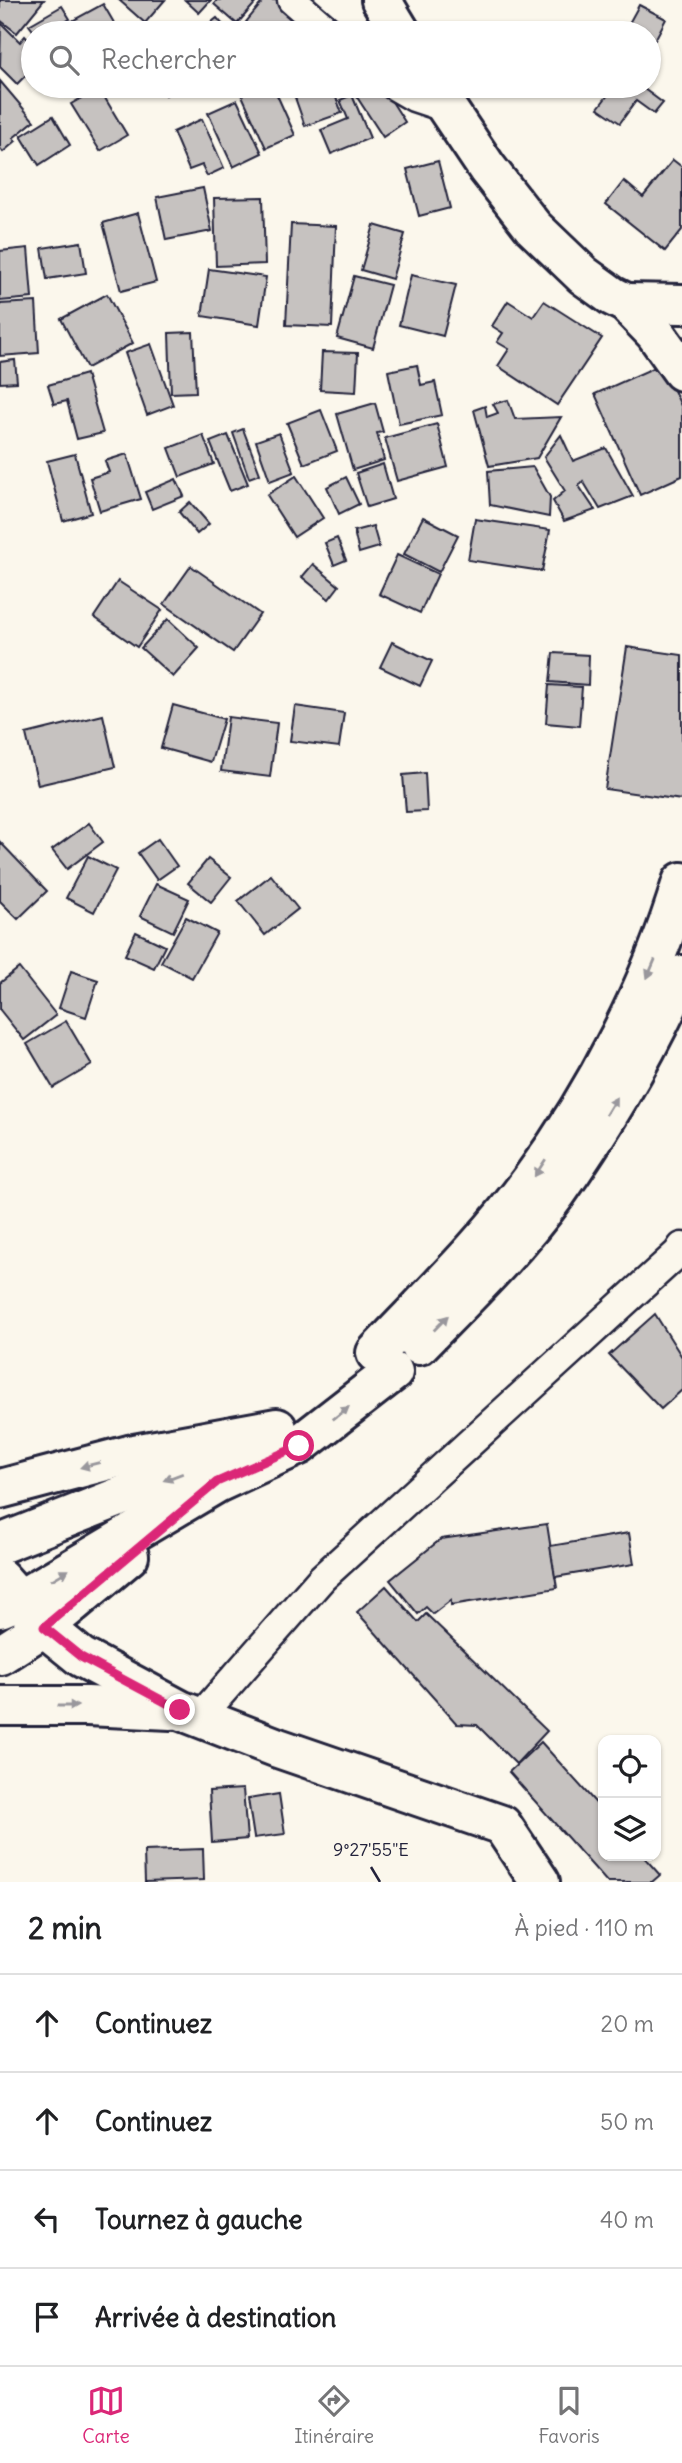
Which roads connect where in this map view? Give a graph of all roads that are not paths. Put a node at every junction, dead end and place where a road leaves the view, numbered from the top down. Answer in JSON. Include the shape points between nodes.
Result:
{"nodes":[{"id":1,"x":292,"y":0,"type":"edge"},
{"id":2,"x":381,"y":0,"type":"edge"},
{"id":3,"x":316,"y":21,"type":"edge"},
{"id":4,"x":394,"y":21,"type":"edge"},
{"id":5,"x":439,"y":98,"type":"edge"},
{"id":6,"x":626,"y":303,"type":"junction"},
{"id":7,"x":682,"y":304,"type":"edge"},
{"id":8,"x":682,"y":370,"type":"edge"},
{"id":9,"x":682,"y":882,"type":"edge"},
{"id":10,"x":682,"y":975,"type":"edge"},
{"id":11,"x":682,"y":1247,"type":"edge"},
{"id":12,"x":385,"y":1362,"type":"junction"},
{"id":13,"x":277,"y":1428,"type":"junction"},
{"id":14,"x":217,"y":1482,"type":"junction"},
{"id":15,"x":0,"y":1489,"type":"edge"},
{"id":16,"x":0,"y":1544,"type":"edge"},
{"id":17,"x":6,"y":1595,"type":"edge"},
{"id":18,"x":44,"y":1627,"type":"junction"},
{"id":19,"x":0,"y":1655,"type":"edge"},
{"id":20,"x":0,"y":1706,"type":"edge"},
{"id":21,"x":190,"y":1714,"type":"junction"},
{"id":22,"x":540,"y":1882,"type":"edge"}],
"edges":[{"from":1,"to":3,"type":"street"},
{"from":2,"to":4,"type":"main road"},
{"from":5,"to":6,"type":"main road","via":[[533,227],[583,275]]},
{"from":6,"to":7,"type":"main road"},
{"from":6,"to":8,"type":"main road"},
{"from":9,"to":12,"type":"main road","one_way":true,"via":[[667,930],[622,1031],[578,1109],[532,1180]]},
{"from":12,"to":10,"type":"main road","one_way":true,"via":[[488,1275],[555,1195],[647,1048]]},
{"from":11,"to":21,"type":"street","via":[[322,1578]]},
{"from":12,"to":13,"type":"main road"},
{"from":14,"to":12,"type":"main road","one_way":true,"via":[[299,1446]]},
{"from":13,"to":15,"type":"main road","one_way":true,"via":[[129,1455]]},
{"from":13,"to":16,"type":"main road","one_way":true,"via":[[204,1465]]},
{"from":17,"to":14,"type":"main road","one_way":true},
{"from":14,"to":18,"type":"main road"},
{"from":17,"to":18,"type":"main road"},
{"from":18,"to":19,"type":"main road"},
{"from":18,"to":21,"type":"main road","via":[[81,1657]]},
{"from":20,"to":21,"type":"main road","one_way":true,"via":[[87,1706]]},
{"from":21,"to":22,"type":"main road","via":[[502,1825]]}]}
